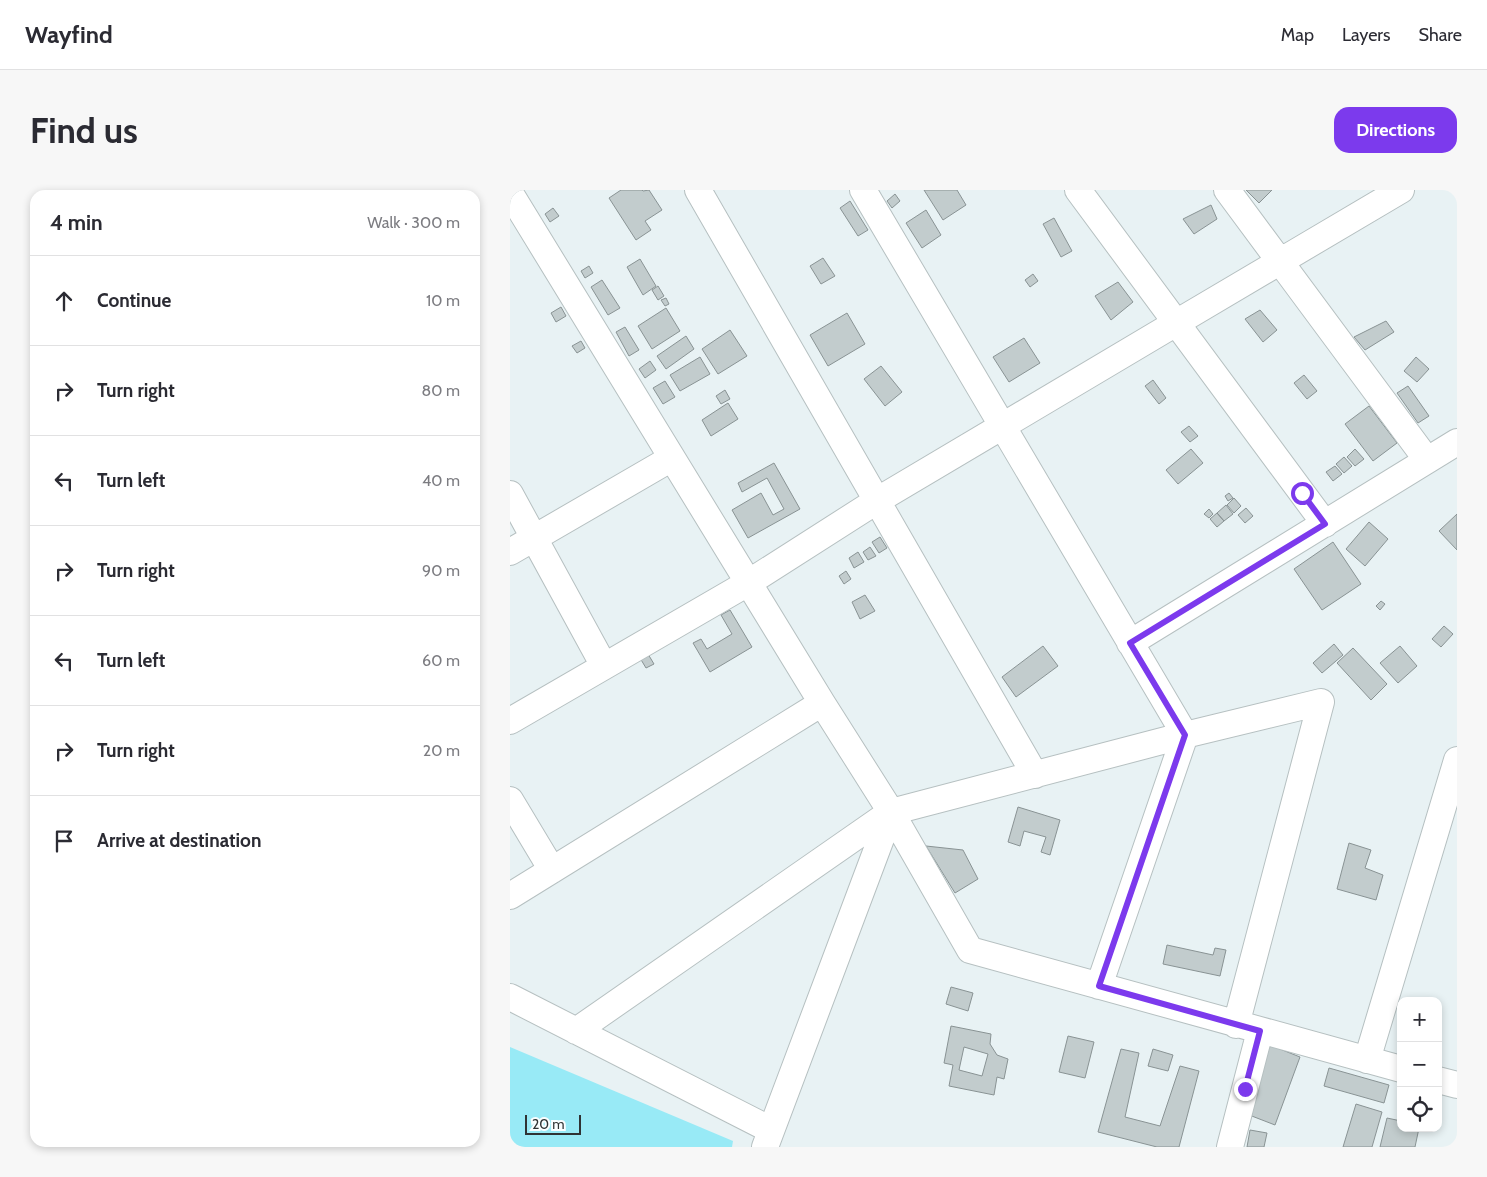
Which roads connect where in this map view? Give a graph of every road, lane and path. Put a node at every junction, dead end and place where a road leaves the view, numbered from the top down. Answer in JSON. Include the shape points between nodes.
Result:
{"nodes":[{"id":1,"x":698,"y":190,"type":"edge"},
{"id":2,"x":863,"y":190,"type":"edge"},
{"id":3,"x":1078,"y":190,"type":"edge"},
{"id":4,"x":1226,"y":190,"type":"edge"},
{"id":5,"x":1402,"y":190,"type":"edge"},
{"id":6,"x":513,"y":204,"type":"edge"},
{"id":7,"x":1279,"y":262,"type":"junction"},
{"id":8,"x":1176,"y":323,"type":"junction"},
{"id":9,"x":1002,"y":426,"type":"junction"},
{"id":10,"x":1457,"y":442,"type":"edge"},
{"id":11,"x":672,"y":458,"type":"junction"},
{"id":12,"x":1427,"y":460,"type":"junction"},
{"id":13,"x":510,"y":494,"type":"edge"},
{"id":14,"x":878,"y":500,"type":"junction"},
{"id":15,"x":1325,"y":524,"type":"junction"},
{"id":16,"x":534,"y":538,"type":"junction"},
{"id":17,"x":510,"y":552,"type":"edge"},
{"id":18,"x":748,"y":583,"type":"junction"},
{"id":19,"x":1130,"y":643,"type":"junction"},
{"id":20,"x":604,"y":666,"type":"junction"},
{"id":21,"x":822,"y":703,"type":"junction"},
{"id":22,"x":510,"y":721,"type":"edge"},
{"id":23,"x":1185,"y":735,"type":"junction"},
{"id":24,"x":1457,"y":760,"type":"edge"},
{"id":25,"x":1035,"y":775,"type":"junction"},
{"id":26,"x":510,"y":800,"type":"edge"},
{"id":27,"x":891,"y":812,"type":"junction"},
{"id":28,"x":552,"y":870,"type":"junction"},
{"id":29,"x":510,"y":896,"type":"edge"},
{"id":30,"x":1099,"y":986,"type":"junction"},
{"id":31,"x":510,"y":997,"type":"edge"},
{"id":32,"x":1248,"y":1028,"type":"junction"},
{"id":33,"x":576,"y":1031,"type":"junction"},
{"id":34,"x":1367,"y":1060,"type":"junction"},
{"id":35,"x":1397,"y":1068,"type":"edge"},
{"id":36,"x":1442,"y":1081,"type":"edge"},
{"id":37,"x":1457,"y":1085,"type":"edge"},
{"id":38,"x":768,"y":1138,"type":"edge"},
{"id":39,"x":1230,"y":1147,"type":"edge"}],
"edges":[{"from":1,"to":14,"type":"street"},
{"from":2,"to":9,"type":"street"},
{"from":3,"to":8,"type":"street"},
{"from":4,"to":7,"type":"street"},
{"from":5,"to":7,"type":"street"},
{"from":6,"to":11,"type":"street"},
{"from":7,"to":8,"type":"street"},
{"from":7,"to":12,"type":"street"},
{"from":8,"to":9,"type":"street"},
{"from":8,"to":15,"type":"street"},
{"from":9,"to":14,"type":"street"},
{"from":9,"to":19,"type":"street"},
{"from":10,"to":12,"type":"street"},
{"from":11,"to":16,"type":"street"},
{"from":11,"to":18,"type":"street"},
{"from":12,"to":15,"type":"street"},
{"from":13,"to":16,"type":"street"},
{"from":14,"to":18,"type":"street"},
{"from":14,"to":25,"type":"street"},
{"from":15,"to":19,"type":"street"},
{"from":16,"to":17,"type":"street"},
{"from":16,"to":20,"type":"street"},
{"from":18,"to":20,"type":"street"},
{"from":18,"to":21,"type":"street"},
{"from":19,"to":23,"type":"street"},
{"from":20,"to":22,"type":"street"},
{"from":21,"to":27,"type":"street"},
{"from":21,"to":28,"type":"street"},
{"from":23,"to":25,"type":"street"},
{"from":23,"to":30,"type":"street"},
{"from":23,"to":32,"type":"street","via":[[1321,702]]},
{"from":24,"to":34,"type":"street"},
{"from":25,"to":27,"type":"street"},
{"from":26,"to":28,"type":"street"},
{"from":27,"to":30,"type":"street","via":[[970,950]]},
{"from":27,"to":33,"type":"street"},
{"from":27,"to":38,"type":"street"},
{"from":28,"to":29,"type":"street"},
{"from":30,"to":32,"type":"street"},
{"from":31,"to":33,"type":"street"},
{"from":32,"to":34,"type":"street"},
{"from":32,"to":39,"type":"street"},
{"from":33,"to":38,"type":"street"},
{"from":34,"to":35,"type":"street"},
{"from":36,"to":37,"type":"street"}]}
